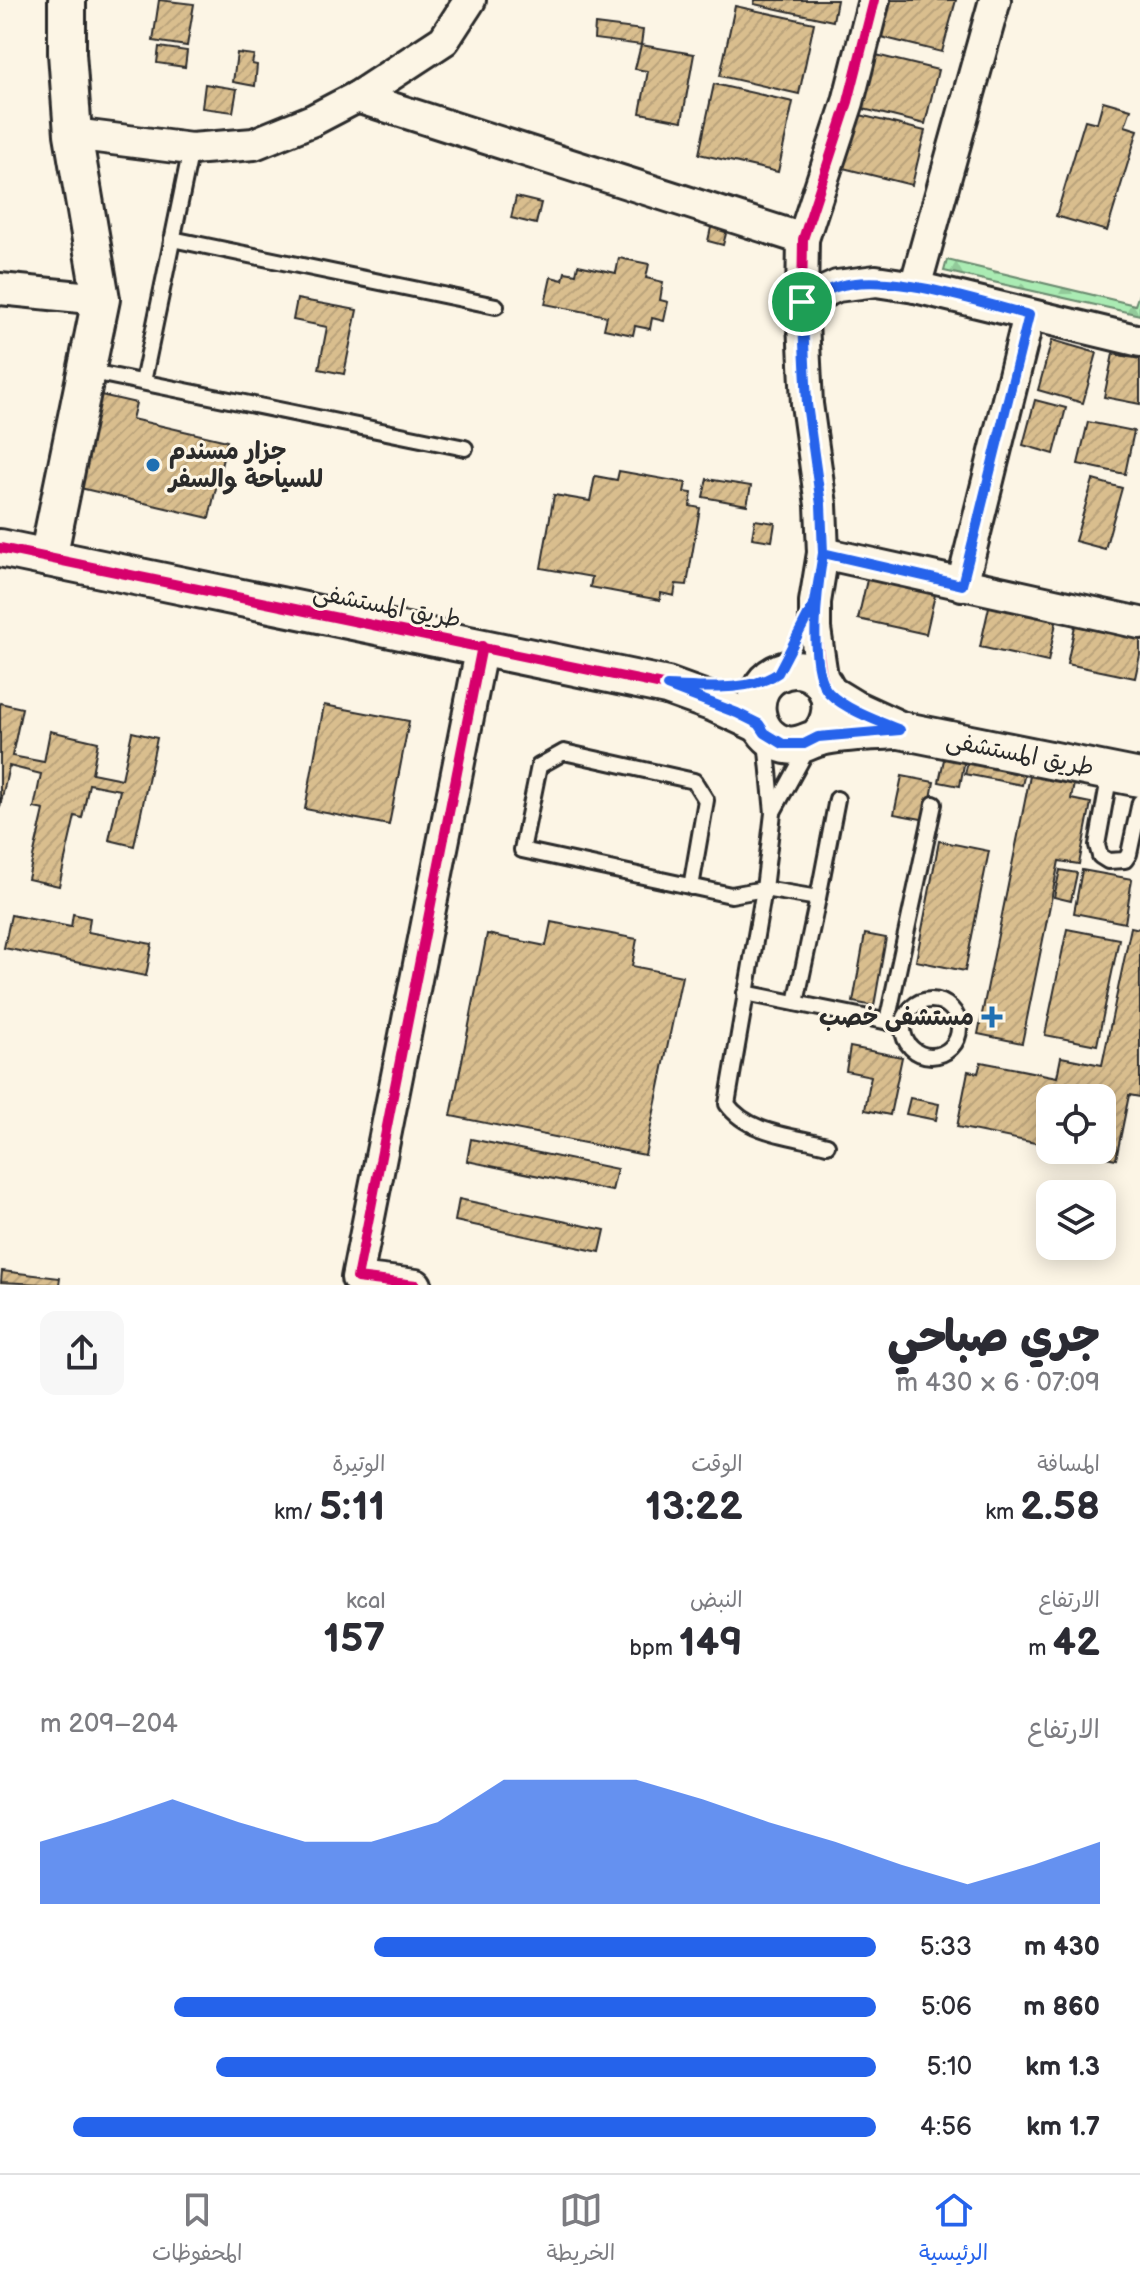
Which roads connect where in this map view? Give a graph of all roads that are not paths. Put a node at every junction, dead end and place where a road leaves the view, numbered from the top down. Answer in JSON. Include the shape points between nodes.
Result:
{"nodes":[{"id":1,"x":67,"y":0,"type":"edge"},
{"id":2,"x":470,"y":0,"type":"edge"},
{"id":3,"x":874,"y":0,"type":"edge"},
{"id":4,"x":995,"y":0,"type":"edge"},
{"id":5,"x":357,"y":97,"type":"junction"},
{"id":6,"x":73,"y":134,"type":"junction"},
{"id":7,"x":191,"y":149,"type":"junction"},
{"id":8,"x":172,"y":239,"type":"junction"},
{"id":9,"x":803,"y":239,"type":"junction"},
{"id":10,"x":915,"y":287,"type":"junction"},
{"id":11,"x":0,"y":289,"type":"edge"},
{"id":12,"x":101,"y":299,"type":"junction"},
{"id":13,"x":802,"y":302,"type":"junction"},
{"id":14,"x":496,"y":306,"type":"dead end"},
{"id":15,"x":1029,"y":315,"type":"junction"},
{"id":16,"x":1140,"y":341,"type":"edge"},
{"id":17,"x":87,"y":371,"type":"junction"},
{"id":18,"x":143,"y":382,"type":"junction"},
{"id":19,"x":465,"y":448,"type":"dead end"},
{"id":20,"x":3,"y":549,"type":"edge"},
{"id":21,"x":823,"y":553,"type":"junction"},
{"id":22,"x":48,"y":558,"type":"junction"},
{"id":23,"x":962,"y":585,"type":"junction"},
{"id":24,"x":815,"y":602,"type":"junction"},
{"id":25,"x":1140,"y":623,"type":"edge"},
{"id":26,"x":482,"y":646,"type":"junction"},
{"id":27,"x":773,"y":677,"type":"junction"},
{"id":28,"x":667,"y":686,"type":"junction"},
{"id":29,"x":826,"y":688,"type":"junction"},
{"id":30,"x":762,"y":729,"type":"junction"},
{"id":31,"x":900,"y":730,"type":"junction"},
{"id":32,"x":816,"y":738,"type":"junction"},
{"id":33,"x":1125,"y":775,"type":"edge"},
{"id":34,"x":837,"y":799,"type":"dead end"},
{"id":35,"x":1140,"y":802,"type":"edge"},
{"id":36,"x":934,"y":804,"type":"dead end"},
{"id":37,"x":773,"y":813,"type":"junction"},
{"id":38,"x":691,"y":887,"type":"junction"},
{"id":39,"x":764,"y":889,"type":"junction"},
{"id":40,"x":818,"y":898,"type":"junction"},
{"id":41,"x":745,"y":993,"type":"junction"},
{"id":42,"x":796,"y":1003,"type":"junction"},
{"id":43,"x":887,"y":1022,"type":"junction"},
{"id":44,"x":903,"y":1025,"type":"dead end"},
{"id":45,"x":827,"y":1145,"type":"dead end"},
{"id":46,"x":356,"y":1282,"type":"edge"},
{"id":47,"x":416,"y":1285,"type":"edge"}],
"edges":[{"from":1,"to":6,"type":"street"},
{"from":2,"to":5,"type":"street","via":[[444,40]]},
{"from":3,"to":9,"type":"street","via":[[848,102]]},
{"from":4,"to":10,"type":"street"},
{"from":5,"to":7,"type":"street","via":[[254,144]]},
{"from":5,"to":9,"type":"street"},
{"from":6,"to":7,"type":"street"},
{"from":6,"to":12,"type":"street"},
{"from":7,"to":8,"type":"lane"},
{"from":8,"to":14,"type":"lane"},
{"from":8,"to":18,"type":"lane"},
{"from":9,"to":13,"type":"street"},
{"from":10,"to":13,"type":"street","via":[[876,281],[850,284]]},
{"from":10,"to":15,"type":"street"},
{"from":11,"to":12,"type":"street"},
{"from":12,"to":17,"type":"street"},
{"from":13,"to":21,"type":"street"},
{"from":15,"to":16,"type":"street"},
{"from":15,"to":23,"type":"street"},
{"from":17,"to":18,"type":"lane"},
{"from":17,"to":22,"type":"street"},
{"from":18,"to":19,"type":"lane"},
{"from":20,"to":22,"type":"street","name":"طريق المستشفى"},
{"from":21,"to":23,"type":"street"},
{"from":21,"to":24,"type":"street"},
{"from":22,"to":26,"type":"street","name":"طريق المستشفى"},
{"from":23,"to":25,"type":"street"},
{"from":24,"to":27,"type":"street"},
{"from":24,"to":29,"type":"street","via":[[818,657]]},
{"from":26,"to":28,"type":"street","name":"طريق المستشفى"},
{"from":26,"to":46,"type":"street"},
{"from":27,"to":28,"type":"street","name":"طريق المستشفى","via":[[717,686]]},
{"from":27,"to":29,"type":"street","via":[[802,671]]},
{"from":27,"to":30,"type":"street","via":[[756,701]]},
{"from":28,"to":30,"type":"street","name":"طريق المستشفى"},
{"from":29,"to":31,"type":"street","name":"طريق المستشفى"},
{"from":29,"to":32,"type":"street","via":[[831,717]]},
{"from":30,"to":32,"type":"street","via":[[794,746]]},
{"from":30,"to":37,"type":"lane"},
{"from":31,"to":32,"type":"street","name":"طريق المستشفى"},
{"from":31,"to":33,"type":"street","name":"طريق المستشفى"},
{"from":32,"to":37,"type":"lane"},
{"from":33,"to":35,"type":"lane","via":[[1097,845],[1100,856],[1125,860]]},
{"from":34,"to":40,"type":"lane"},
{"from":36,"to":43,"type":"lane"},
{"from":37,"to":39,"type":"lane"},
{"from":38,"to":38,"type":"lane","via":[[522,850],[539,766],[564,752],[694,781],[706,800]]},
{"from":38,"to":39,"type":"lane","via":[[731,895]]},
{"from":39,"to":40,"type":"lane"},
{"from":39,"to":41,"type":"lane"},
{"from":40,"to":42,"type":"lane"},
{"from":41,"to":42,"type":"lane"},
{"from":41,"to":45,"type":"lane","via":[[727,1104],[749,1124]]},
{"from":42,"to":43,"type":"lane"},
{"from":43,"to":44,"type":"lane"},
{"from":46,"to":47,"type":"street"}]}
